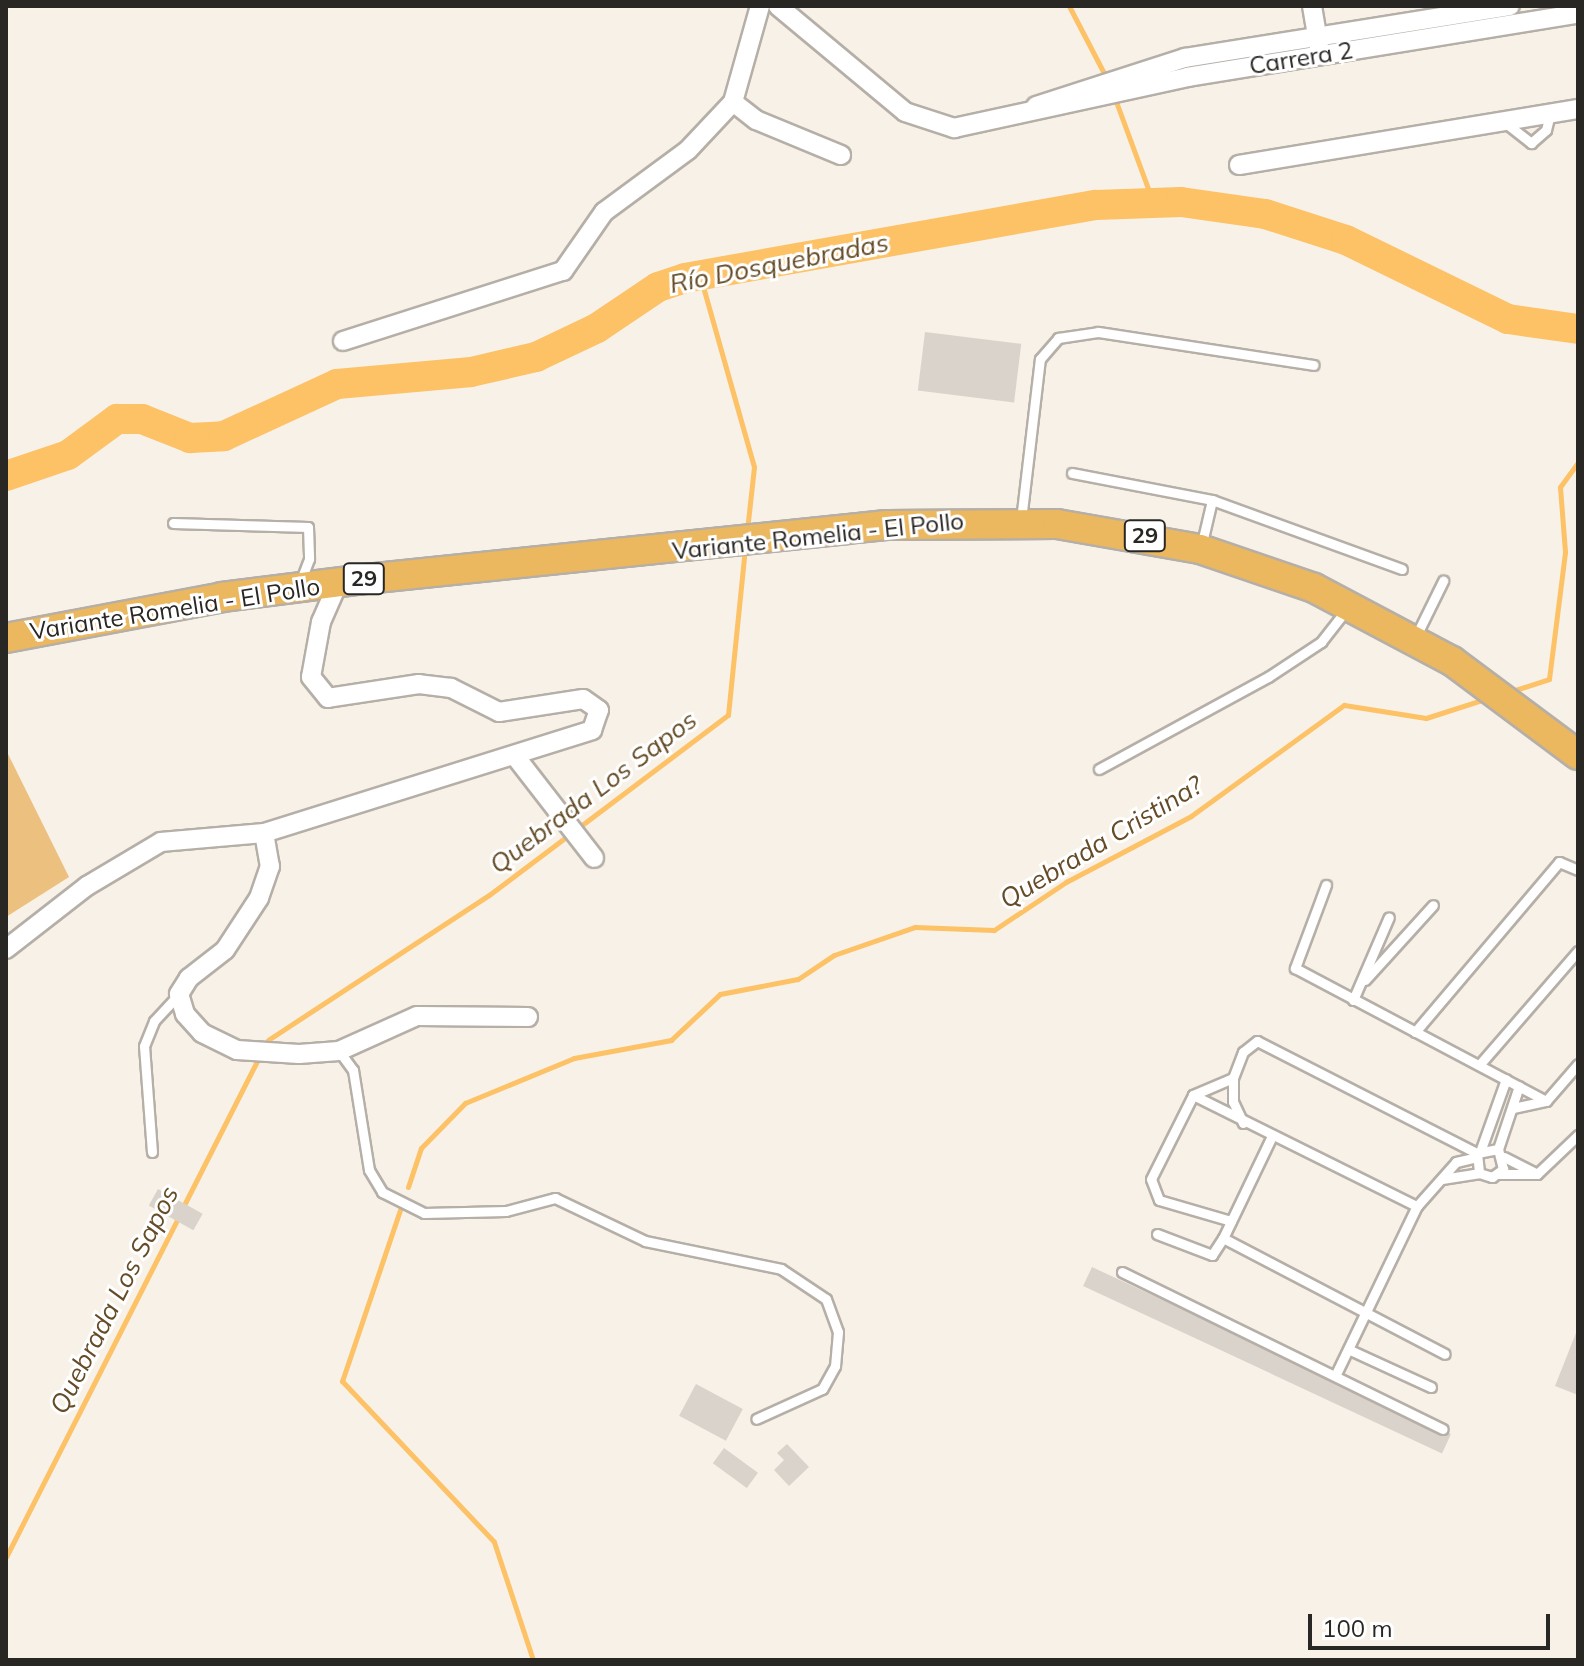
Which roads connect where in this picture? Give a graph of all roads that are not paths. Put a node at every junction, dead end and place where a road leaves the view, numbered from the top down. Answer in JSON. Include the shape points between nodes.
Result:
{"nodes":[{"id":1,"x":760,"y":6,"type":"edge"},
{"id":2,"x":778,"y":6,"type":"edge"},
{"id":3,"x":1312,"y":6,"type":"edge"},
{"id":4,"x":1510,"y":6,"type":"edge"},
{"id":5,"x":1578,"y":14,"type":"edge"},
{"id":6,"x":1319,"y":46,"type":"junction"},
{"id":7,"x":733,"y":102,"type":"junction"},
{"id":8,"x":1578,"y":109,"type":"edge"},
{"id":9,"x":841,"y":155,"type":"dead end"},
{"id":10,"x":1239,"y":165,"type":"dead end"},
{"id":11,"x":343,"y":341,"type":"dead end"},
{"id":12,"x":1313,"y":365,"type":"dead end"},
{"id":13,"x":1072,"y":473,"type":"dead end"},
{"id":14,"x":1212,"y":500,"type":"junction"},
{"id":15,"x":1021,"y":521,"type":"junction"},
{"id":16,"x":173,"y":523,"type":"dead end"},
{"id":17,"x":1200,"y":549,"type":"junction"},
{"id":18,"x":1402,"y":569,"type":"dead end"},
{"id":19,"x":1443,"y":581,"type":"dead end"},
{"id":20,"x":338,"y":583,"type":"junction"},
{"id":21,"x":299,"y":587,"type":"junction"},
{"id":22,"x":1351,"y":604,"type":"junction"},
{"id":23,"x":6,"y":638,"type":"edge"},
{"id":24,"x":1415,"y":638,"type":"junction"},
{"id":25,"x":1578,"y":755,"type":"edge"},
{"id":26,"x":515,"y":756,"type":"junction"},
{"id":27,"x":1099,"y":769,"type":"dead end"},
{"id":28,"x":264,"y":833,"type":"junction"},
{"id":29,"x":594,"y":858,"type":"dead end"},
{"id":30,"x":1578,"y":870,"type":"edge"},
{"id":31,"x":1326,"y":885,"type":"dead end"},
{"id":32,"x":1433,"y":905,"type":"dead end"},
{"id":33,"x":1389,"y":917,"type":"dead end"},
{"id":34,"x":6,"y":949,"type":"edge"},
{"id":35,"x":1578,"y":951,"type":"edge"},
{"id":36,"x":1365,"y":980,"type":"junction"},
{"id":37,"x":179,"y":994,"type":"junction"},
{"id":38,"x":1353,"y":1000,"type":"junction"},
{"id":39,"x":528,"y":1017,"type":"dead end"},
{"id":40,"x":1415,"y":1032,"type":"junction"},
{"id":41,"x":339,"y":1051,"type":"junction"},
{"id":42,"x":1480,"y":1064,"type":"junction"},
{"id":43,"x":1578,"y":1064,"type":"edge"},
{"id":44,"x":1233,"y":1078,"type":"junction"},
{"id":45,"x":1506,"y":1079,"type":"junction"},
{"id":46,"x":1519,"y":1086,"type":"junction"},
{"id":47,"x":1193,"y":1095,"type":"junction"},
{"id":48,"x":1546,"y":1101,"type":"junction"},
{"id":49,"x":1513,"y":1108,"type":"junction"},
{"id":50,"x":1243,"y":1123,"type":"junction"},
{"id":51,"x":1578,"y":1135,"type":"edge"},
{"id":52,"x":1271,"y":1138,"type":"junction"},
{"id":53,"x":152,"y":1152,"type":"dead end"},
{"id":54,"x":1477,"y":1153,"type":"junction"},
{"id":55,"x":1501,"y":1153,"type":"junction"},
{"id":56,"x":1479,"y":1173,"type":"junction"},
{"id":57,"x":1499,"y":1174,"type":"junction"},
{"id":58,"x":1537,"y":1174,"type":"junction"},
{"id":59,"x":1442,"y":1179,"type":"junction"},
{"id":60,"x":1417,"y":1206,"type":"junction"},
{"id":61,"x":1231,"y":1221,"type":"junction"},
{"id":62,"x":1157,"y":1234,"type":"dead end"},
{"id":63,"x":1223,"y":1238,"type":"junction"},
{"id":64,"x":1122,"y":1272,"type":"dead end"},
{"id":65,"x":1368,"y":1316,"type":"junction"},
{"id":66,"x":1350,"y":1350,"type":"junction"},
{"id":67,"x":1445,"y":1354,"type":"dead end"},
{"id":68,"x":1336,"y":1374,"type":"junction"},
{"id":69,"x":1431,"y":1387,"type":"dead end"},
{"id":70,"x":756,"y":1419,"type":"dead end"},
{"id":71,"x":1443,"y":1429,"type":"dead end"}],
"edges":[{"from":1,"to":7,"type":"street"},
{"from":2,"to":6,"type":"street","name":"Carrera 2","via":[[905,112],[954,128],[1130,80]]},
{"from":3,"to":6,"type":"street"},
{"from":4,"to":6,"type":"street","name":"Carrera 2"},
{"from":5,"to":6,"type":"street","name":"Carrera 2"},
{"from":7,"to":9,"type":"street","via":[[756,120]]},
{"from":7,"to":11,"type":"street","via":[[688,150],[604,212],[552,279]]},
{"from":8,"to":10,"type":"street"},
{"from":12,"to":15,"type":"lane","via":[[1098,332],[1058,338],[1040,359]]},
{"from":13,"to":14,"type":"lane"},
{"from":14,"to":17,"type":"lane"},
{"from":14,"to":18,"type":"lane"},
{"from":15,"to":17,"type":"highway","name":"Variante Romelia - El Pollo","number":"29"},
{"from":15,"to":20,"type":"highway","name":"Variante Romelia - El Pollo","number":"29","via":[[886,525]]},
{"from":16,"to":21,"type":"lane","via":[[308,527],[309,559]]},
{"from":17,"to":22,"type":"highway","name":"Variante Romelia - El Pollo","number":"29"},
{"from":19,"to":24,"type":"lane"},
{"from":20,"to":21,"type":"highway","name":"Variante Romelia - El Pollo","number":"29"},
{"from":20,"to":26,"type":"street","via":[[312,662],[311,677],[328,698],[419,684],[451,688],[499,712],[583,699],[599,710],[585,734]]},
{"from":21,"to":23,"type":"highway","name":"Variante Romelia - El Pollo","number":"29"},
{"from":22,"to":24,"type":"highway","name":"Variante Romelia - El Pollo","number":"29"},
{"from":22,"to":27,"type":"lane","via":[[1321,642]]},
{"from":24,"to":25,"type":"highway","name":"Variante Romelia - El Pollo","number":"29"},
{"from":26,"to":28,"type":"street"},
{"from":26,"to":29,"type":"street"},
{"from":28,"to":34,"type":"street","via":[[161,842],[87,886]]},
{"from":28,"to":37,"type":"street","via":[[266,884],[225,950],[189,978]]},
{"from":30,"to":40,"type":"lane","via":[[1559,862]]},
{"from":31,"to":38,"type":"lane","via":[[1295,968]]},
{"from":32,"to":36,"type":"lane"},
{"from":33,"to":36,"type":"lane"},
{"from":35,"to":42,"type":"lane"},
{"from":36,"to":38,"type":"lane"},
{"from":37,"to":41,"type":"street","via":[[193,1024],[237,1050]]},
{"from":37,"to":53,"type":"lane","via":[[154,1021],[144,1046]]},
{"from":38,"to":40,"type":"lane"},
{"from":39,"to":41,"type":"street","via":[[417,1016]]},
{"from":40,"to":42,"type":"lane"},
{"from":41,"to":70,"type":"lane","via":[[353,1070],[369,1170],[382,1192],[424,1213],[506,1211],[555,1198],[645,1241],[781,1269],[826,1299],[838,1332],[835,1366],[822,1389]]},
{"from":42,"to":45,"type":"lane"},
{"from":43,"to":48,"type":"lane"},
{"from":44,"to":47,"type":"lane"},
{"from":44,"to":50,"type":"lane","via":[[1235,1111]]},
{"from":44,"to":54,"type":"lane","via":[[1249,1044],[1266,1042]]},
{"from":45,"to":46,"type":"lane"},
{"from":45,"to":54,"type":"lane"},
{"from":46,"to":48,"type":"lane"},
{"from":46,"to":49,"type":"lane"},
{"from":47,"to":50,"type":"lane"},
{"from":47,"to":61,"type":"lane","via":[[1151,1179],[1151,1191],[1159,1200]]},
{"from":48,"to":49,"type":"lane"},
{"from":49,"to":55,"type":"lane"},
{"from":50,"to":52,"type":"lane"},
{"from":51,"to":58,"type":"lane"},
{"from":52,"to":60,"type":"lane"},
{"from":52,"to":61,"type":"lane"},
{"from":54,"to":55,"type":"lane"},
{"from":54,"to":56,"type":"lane"},
{"from":54,"to":59,"type":"lane","via":[[1456,1162]]},
{"from":55,"to":57,"type":"lane"},
{"from":55,"to":58,"type":"lane"},
{"from":56,"to":57,"type":"lane"},
{"from":56,"to":59,"type":"lane"},
{"from":57,"to":58,"type":"lane"},
{"from":59,"to":60,"type":"lane"},
{"from":60,"to":65,"type":"lane"},
{"from":61,"to":63,"type":"lane"},
{"from":62,"to":63,"type":"lane","via":[[1212,1255]]},
{"from":63,"to":65,"type":"lane"},
{"from":64,"to":68,"type":"lane"},
{"from":65,"to":66,"type":"lane"},
{"from":65,"to":67,"type":"lane"},
{"from":66,"to":68,"type":"lane"},
{"from":66,"to":69,"type":"lane"},
{"from":68,"to":71,"type":"lane"}]}
